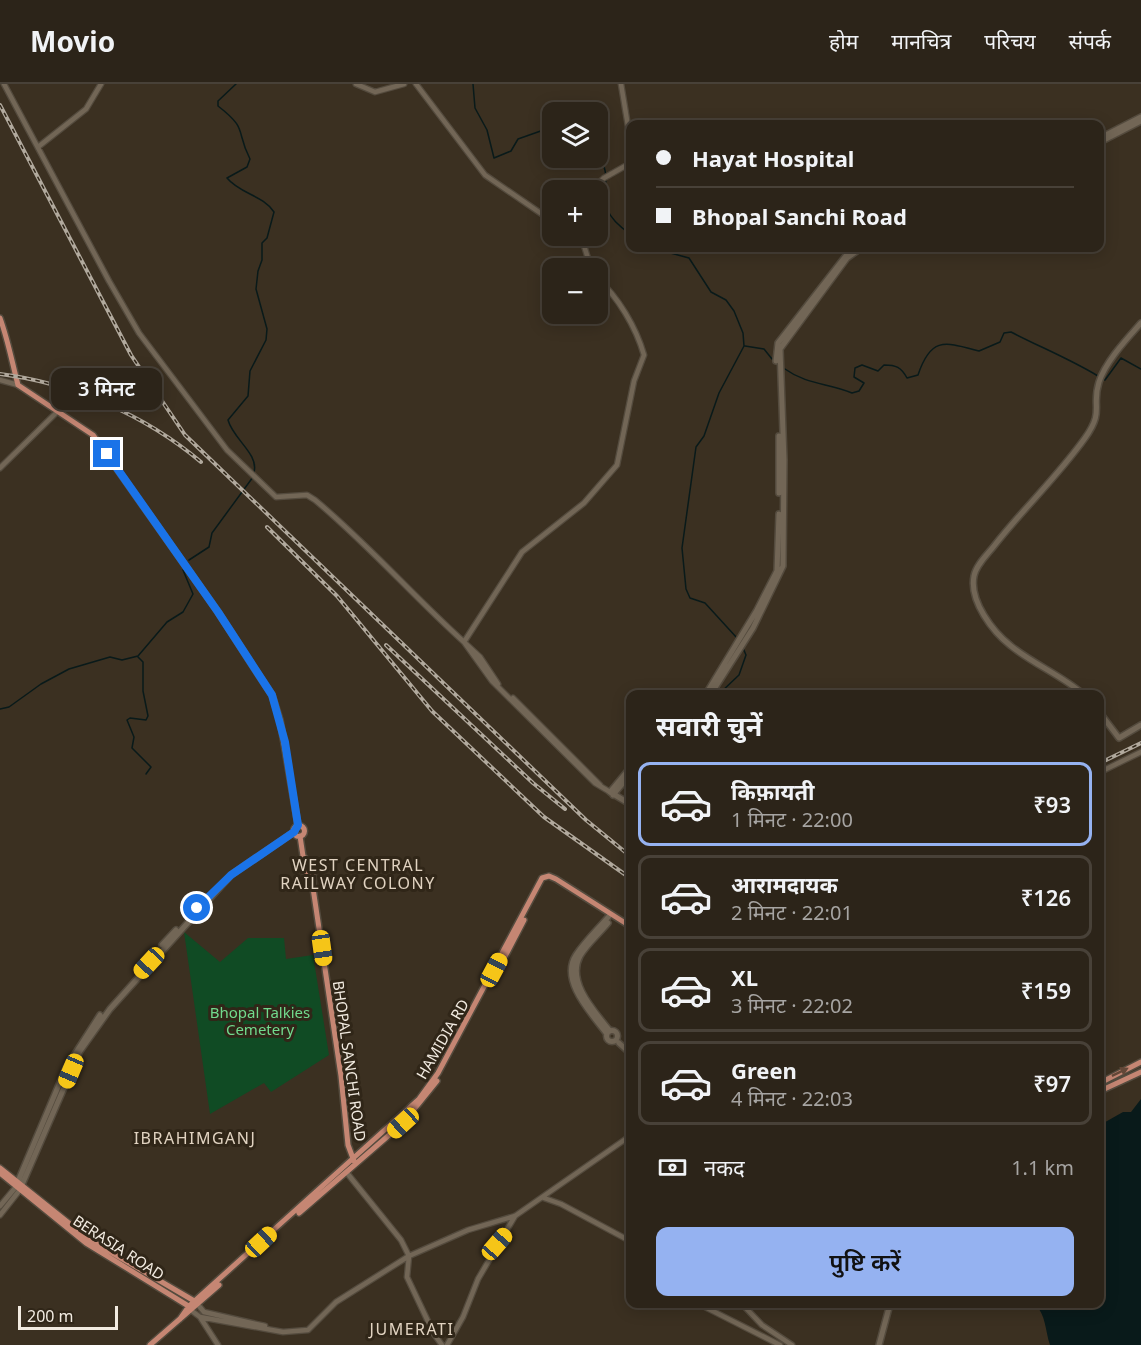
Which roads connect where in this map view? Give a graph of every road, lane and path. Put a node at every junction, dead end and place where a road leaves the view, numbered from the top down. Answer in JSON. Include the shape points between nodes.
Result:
{"nodes":[{"id":1,"x":4,"y":84,"type":"edge"},
{"id":2,"x":101,"y":84,"type":"edge"},
{"id":3,"x":356,"y":84,"type":"edge"},
{"id":4,"x":404,"y":84,"type":"edge"},
{"id":5,"x":416,"y":84,"type":"edge"},
{"id":6,"x":621,"y":84,"type":"edge"},
{"id":7,"x":1141,"y":119,"type":"edge"},
{"id":8,"x":627,"y":120,"type":"edge"},
{"id":9,"x":1104,"y":136,"type":"edge"},
{"id":10,"x":1104,"y":140,"type":"edge"},
{"id":11,"x":38,"y":147,"type":"junction"},
{"id":12,"x":626,"y":166,"type":"edge"},
{"id":13,"x":602,"y":180,"type":"edge"},
{"id":14,"x":542,"y":214,"type":"edge"},
{"id":15,"x":849,"y":252,"type":"edge"},
{"id":16,"x":856,"y":252,"type":"edge"},
{"id":17,"x":608,"y":289,"type":"edge"},
{"id":18,"x":0,"y":318,"type":"edge"},
{"id":19,"x":1141,"y":323,"type":"edge"},
{"id":20,"x":0,"y":380,"type":"edge"},
{"id":21,"x":18,"y":385,"type":"junction"},
{"id":22,"x":58,"y":411,"type":"junction"},
{"id":23,"x":0,"y":468,"type":"edge"},
{"id":24,"x":465,"y":643,"type":"junction"},
{"id":25,"x":708,"y":690,"type":"edge"},
{"id":26,"x":714,"y":690,"type":"edge"},
{"id":27,"x":1078,"y":690,"type":"edge"},
{"id":28,"x":1104,"y":718,"type":"edge"},
{"id":29,"x":1141,"y":725,"type":"edge"},
{"id":30,"x":1141,"y":752,"type":"edge"},
{"id":31,"x":1104,"y":770,"type":"edge"},
{"id":32,"x":626,"y":776,"type":"edge"},
{"id":33,"x":611,"y":793,"type":"junction"},
{"id":34,"x":626,"y":802,"type":"edge"},
{"id":35,"x":298,"y":825,"type":"junction"},
{"id":36,"x":294,"y":832,"type":"junction"},
{"id":37,"x":300,"y":836,"type":"junction"},
{"id":38,"x":558,"y":882,"type":"junction"},
{"id":39,"x":611,"y":916,"type":"junction"},
{"id":40,"x":626,"y":924,"type":"edge"},
{"id":41,"x":515,"y":933,"type":"junction"},
{"id":42,"x":626,"y":1050,"type":"edge"},
{"id":43,"x":1141,"y":1062,"type":"edge"},
{"id":44,"x":1141,"y":1072,"type":"edge"},
{"id":45,"x":1104,"y":1081,"type":"edge"},
{"id":46,"x":1104,"y":1088,"type":"edge"},
{"id":47,"x":626,"y":1140,"type":"edge"},
{"id":48,"x":354,"y":1163,"type":"junction"},
{"id":49,"x":0,"y":1168,"type":"edge"},
{"id":50,"x":0,"y":1173,"type":"edge"},
{"id":51,"x":346,"y":1173,"type":"junction"},
{"id":52,"x":18,"y":1187,"type":"junction"},
{"id":53,"x":543,"y":1198,"type":"junction"},
{"id":54,"x":0,"y":1206,"type":"edge"},
{"id":55,"x":0,"y":1215,"type":"edge"},
{"id":56,"x":515,"y":1216,"type":"junction"},
{"id":57,"x":626,"y":1239,"type":"edge"},
{"id":58,"x":409,"y":1256,"type":"junction"},
{"id":59,"x":221,"y":1281,"type":"junction"},
{"id":60,"x":182,"y":1294,"type":"junction"},
{"id":61,"x":202,"y":1296,"type":"junction"},
{"id":62,"x":197,"y":1304,"type":"junction"},
{"id":63,"x":707,"y":1308,"type":"edge"},
{"id":64,"x":746,"y":1308,"type":"edge"},
{"id":65,"x":889,"y":1308,"type":"edge"},
{"id":66,"x":191,"y":1309,"type":"junction"},
{"id":67,"x":200,"y":1317,"type":"junction"},
{"id":68,"x":291,"y":1331,"type":"junction"},
{"id":69,"x":784,"y":1340,"type":"junction"},
{"id":70,"x":150,"y":1345,"type":"edge"},
{"id":71,"x":218,"y":1345,"type":"edge"},
{"id":72,"x":442,"y":1345,"type":"edge"},
{"id":73,"x":447,"y":1345,"type":"edge"},
{"id":74,"x":780,"y":1345,"type":"edge"},
{"id":75,"x":792,"y":1345,"type":"edge"},
{"id":76,"x":879,"y":1345,"type":"edge"}],
"edges":[{"from":1,"to":11,"type":"street"},
{"from":2,"to":11,"type":"street","via":[[86,109]]},
{"from":3,"to":4,"type":"street","via":[[375,92]]},
{"from":5,"to":14,"type":"street","via":[[485,175]]},
{"from":6,"to":8,"type":"street"},
{"from":7,"to":9,"type":"main road"},
{"from":7,"to":10,"type":"main road"},
{"from":11,"to":24,"type":"street","via":[[139,333],[227,450],[276,497],[307,495],[315,501],[364,543]]},
{"from":12,"to":13,"type":"street"},
{"from":15,"to":25,"type":"main road","via":[[776,348],[780,427],[778,567]]},
{"from":16,"to":26,"type":"main road","via":[[780,349],[783,566],[753,628]]},
{"from":17,"to":24,"type":"street","via":[[625,313],[644,355],[634,381],[617,465],[584,502],[522,552]]},
{"from":18,"to":21,"type":"main road","via":[[15,362]]},
{"from":19,"to":27,"type":"main road","via":[[1104,371],[1098,384],[1097,419],[1085,438],[1002,536],[973,579],[984,615],[998,634],[1011,647]]},
{"from":20,"to":21,"type":"street"},
{"from":21,"to":22,"type":"main road"},
{"from":22,"to":23,"type":"street"},
{"from":22,"to":35,"type":"main road","via":[[93,435],[272,695],[285,742]]},
{"from":24,"to":33,"type":"street","via":[[526,713]]},
{"from":28,"to":29,"type":"main road","via":[[1119,738]]},
{"from":30,"to":31,"type":"street"},
{"from":32,"to":33,"type":"main road"},
{"from":33,"to":34,"type":"main road"},
{"from":35,"to":36,"type":"main road"},
{"from":35,"to":37,"type":"main road","name":"BHOPAL SANCHI ROAD","via":[[304,829]]},
{"from":36,"to":37,"type":"main road"},
{"from":36,"to":52,"type":"main road","via":[[225,882],[96,1021],[77,1049]]},
{"from":37,"to":48,"type":"main road","name":"BHOPAL SANCHI ROAD","via":[[306,876],[313,888]]},
{"from":38,"to":39,"type":"main road"},
{"from":38,"to":41,"type":"main road","via":[[543,883]]},
{"from":38,"to":41,"type":"main road","via":[[546,876],[540,881]]},
{"from":39,"to":40,"type":"main road"},
{"from":39,"to":42,"type":"main road","via":[[577,958],[576,974],[583,995],[609,1033],[616,1032],[616,1041]]},
{"from":41,"to":48,"type":"main road","via":[[433,1087],[403,1123]]},
{"from":45,"to":43,"type":"main road","one_way":true},
{"from":44,"to":46,"type":"main road"},
{"from":47,"to":53,"type":"street"},
{"from":48,"to":51,"type":"main road"},
{"from":48,"to":59,"type":"main road"},
{"from":49,"to":52,"type":"main road","name":"BERASIA ROAD"},
{"from":50,"to":52,"type":"main road","name":"BERASIA ROAD"},
{"from":51,"to":58,"type":"street","via":[[401,1240]]},
{"from":51,"to":59,"type":"main road"},
{"from":52,"to":54,"type":"street"},
{"from":52,"to":55,"type":"street"},
{"from":52,"to":60,"type":"main road","name":"BERASIA ROAD","via":[[90,1240]]},
{"from":52,"to":66,"type":"main road","name":"BERASIA ROAD","via":[[86,1243]]},
{"from":53,"to":56,"type":"street"},
{"from":53,"to":57,"type":"street"},
{"from":56,"to":58,"type":"street","via":[[468,1230]]},
{"from":56,"to":73,"type":"street","via":[[478,1279]]},
{"from":58,"to":68,"type":"street","via":[[336,1302],[308,1330]]},
{"from":58,"to":72,"type":"street","via":[[407,1277]]},
{"from":59,"to":61,"type":"main road"},
{"from":59,"to":62,"type":"main road"},
{"from":60,"to":61,"type":"main road"},
{"from":60,"to":62,"type":"main road","name":"BERASIA ROAD"},
{"from":61,"to":62,"type":"main road"},
{"from":62,"to":66,"type":"main road"},
{"from":62,"to":68,"type":"street","via":[[206,1313]]},
{"from":63,"to":74,"type":"street"},
{"from":64,"to":69,"type":"street"},
{"from":65,"to":76,"type":"main road"},
{"from":66,"to":67,"type":"street","name":"BERASIA ROAD"},
{"from":66,"to":70,"type":"main road"},
{"from":67,"to":68,"type":"street"},
{"from":67,"to":71,"type":"street","name":"BERASIA ROAD"},
{"from":69,"to":74,"type":"street"},
{"from":69,"to":75,"type":"street"}]}
